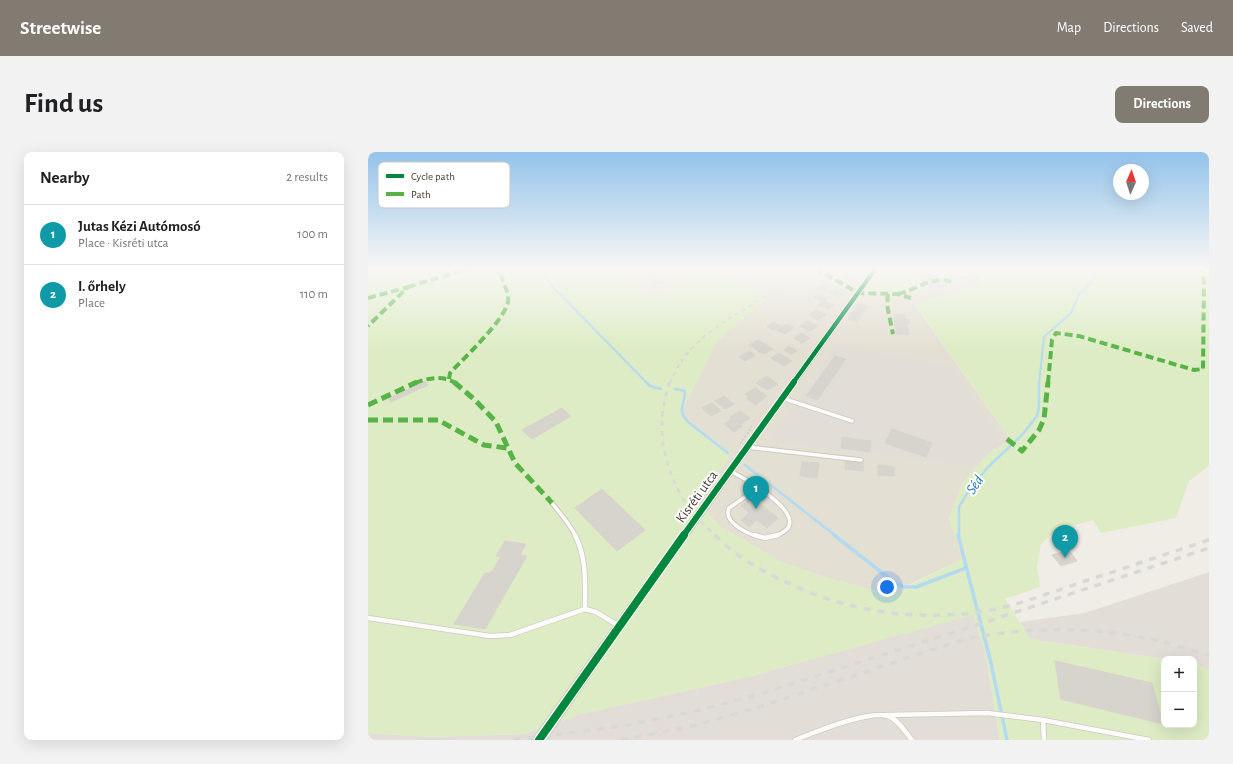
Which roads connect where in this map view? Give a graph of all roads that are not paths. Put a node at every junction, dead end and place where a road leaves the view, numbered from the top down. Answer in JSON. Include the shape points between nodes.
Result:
{"nodes":[{"id":1,"x":856,"y":295,"type":"edge"},
{"id":2,"x":782,"y":398,"type":"junction"},
{"id":3,"x":852,"y":421,"type":"dead end"},
{"id":4,"x":748,"y":447,"type":"junction"},
{"id":5,"x":861,"y":460,"type":"dead end"},
{"id":6,"x":730,"y":471,"type":"junction"},
{"id":7,"x":758,"y":488,"type":"junction"},
{"id":8,"x":552,"y":503,"type":"dead end"},
{"id":9,"x":585,"y":609,"type":"junction"},
{"id":10,"x":368,"y":618,"type":"edge"},
{"id":11,"x":619,"y":626,"type":"junction"},
{"id":12,"x":887,"y":715,"type":"junction"},
{"id":13,"x":1043,"y":720,"type":"junction"},
{"id":14,"x":539,"y":740,"type":"edge"},
{"id":15,"x":795,"y":740,"type":"edge"},
{"id":16,"x":912,"y":740,"type":"edge"},
{"id":17,"x":1044,"y":740,"type":"edge"},
{"id":18,"x":1149,"y":740,"type":"edge"}],
"edges":[{"from":1,"to":2,"type":"street","name":"Kisréti utca"},
{"from":2,"to":3,"type":"lane"},
{"from":2,"to":4,"type":"street","name":"Kisréti utca"},
{"from":4,"to":5,"type":"lane"},
{"from":4,"to":6,"type":"street","name":"Kisréti utca"},
{"from":6,"to":7,"type":"lane","via":[[746,478]]},
{"from":6,"to":11,"type":"street","name":"Kisréti utca"},
{"from":7,"to":7,"type":"lane","via":[[790,516],[787,528],[778,536],[762,538],[753,535],[728,516],[729,508]]},
{"from":8,"to":9,"type":"lane","via":[[567,521],[579,543],[585,567]]},
{"from":9,"to":10,"type":"lane","via":[[510,635],[490,636]]},
{"from":9,"to":11,"type":"lane","via":[[596,612]]},
{"from":11,"to":14,"type":"street","name":"Kisréti utca"},
{"from":12,"to":13,"type":"lane","via":[[987,713]]},
{"from":12,"to":15,"type":"lane","via":[[859,718]]},
{"from":12,"to":16,"type":"lane","via":[[901,726]]},
{"from":13,"to":17,"type":"lane"},
{"from":13,"to":18,"type":"lane"}]}
